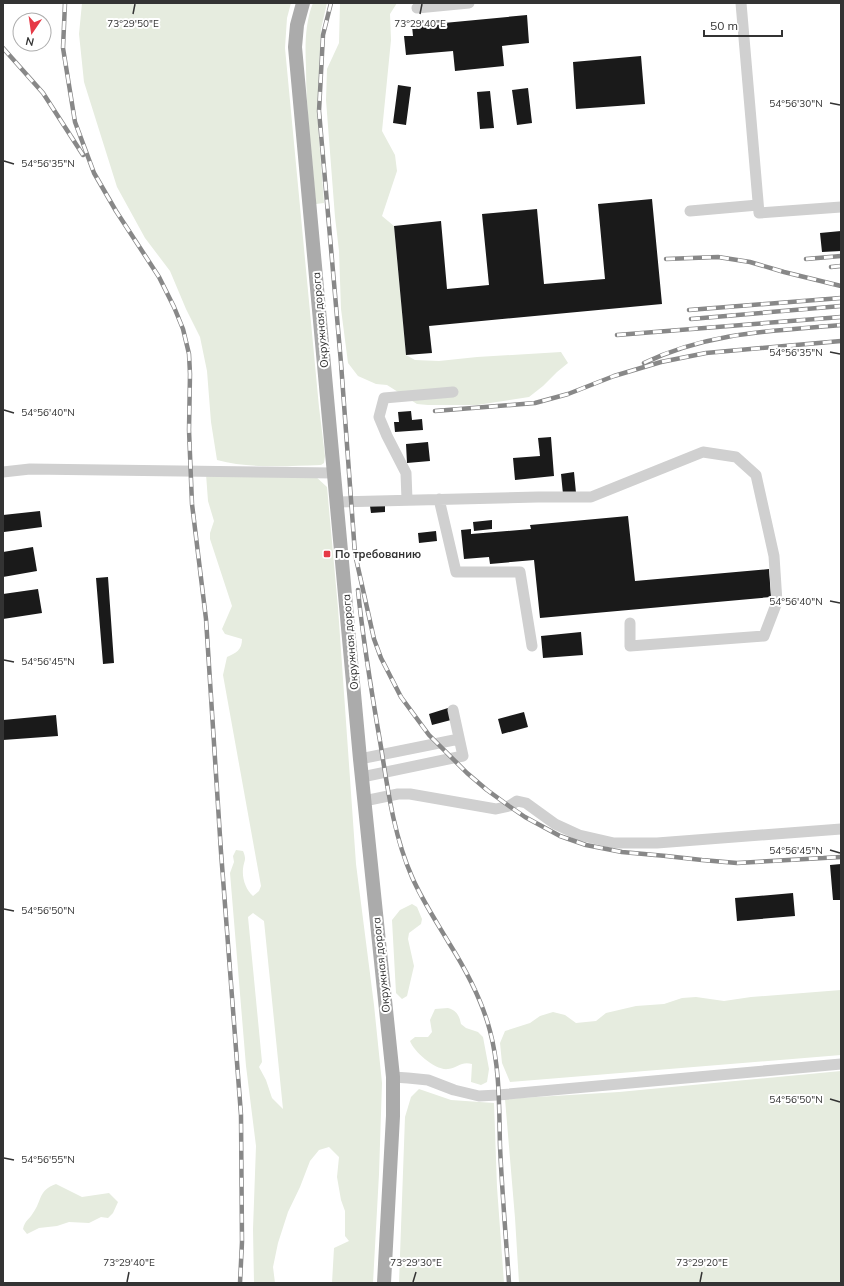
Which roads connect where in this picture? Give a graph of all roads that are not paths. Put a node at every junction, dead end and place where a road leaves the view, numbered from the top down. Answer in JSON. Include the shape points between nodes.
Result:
{"nodes":[{"id":1,"x":303,"y":3,"type":"edge"},
{"id":2,"x":469,"y":3,"type":"edge"},
{"id":3,"x":741,"y":3,"type":"edge"},
{"id":4,"x":417,"y":8,"type":"dead end"},
{"id":5,"x":758,"y":205,"type":"junction"},
{"id":6,"x":841,"y":207,"type":"edge"},
{"id":7,"x":690,"y":211,"type":"dead end"},
{"id":8,"x":453,"y":392,"type":"dead end"},
{"id":9,"x":3,"y":472,"type":"edge"},
{"id":10,"x":334,"y":473,"type":"junction"},
{"id":11,"x":439,"y":499,"type":"junction"},
{"id":12,"x":408,"y":500,"type":"junction"},
{"id":13,"x":337,"y":502,"type":"junction"},
{"id":14,"x":630,"y":623,"type":"dead end"},
{"id":15,"x":532,"y":646,"type":"dead end"},
{"id":16,"x":454,"y":710,"type":"dead end"},
{"id":17,"x":459,"y":739,"type":"junction"},
{"id":18,"x":360,"y":759,"type":"junction"},
{"id":19,"x":362,"y":777,"type":"junction"},
{"id":20,"x":364,"y":801,"type":"junction"},
{"id":21,"x":841,"y":830,"type":"edge"},
{"id":22,"x":841,"y":1064,"type":"edge"},
{"id":23,"x":393,"y":1077,"type":"junction"},
{"id":24,"x":384,"y":1283,"type":"edge"}],
"edges":[{"from":1,"to":10,"type":"main road","name":"Окружная дорога","via":[[295,47]]},
{"from":2,"to":4,"type":"street"},
{"from":3,"to":5,"type":"street"},
{"from":5,"to":6,"type":"street","via":[[759,213]]},
{"from":5,"to":7,"type":"street"},
{"from":8,"to":12,"type":"street","via":[[384,398],[379,417],[406,473]]},
{"from":9,"to":10,"type":"street","via":[[38,469]]},
{"from":10,"to":13,"type":"main road","name":"Окружная дорога"},
{"from":11,"to":12,"type":"street"},
{"from":11,"to":14,"type":"street","via":[[591,497],[703,452],[736,457],[756,475],[774,556],[776,602],[764,636],[630,646]]},
{"from":11,"to":15,"type":"street","via":[[456,572],[520,572]]},
{"from":12,"to":13,"type":"street"},
{"from":13,"to":18,"type":"main road","name":"Окружная дорога"},
{"from":16,"to":17,"type":"street"},
{"from":17,"to":18,"type":"street"},
{"from":17,"to":19,"type":"street","via":[[463,756]]},
{"from":18,"to":19,"type":"main road","name":"Окружная дорога"},
{"from":19,"to":20,"type":"main road","name":"Окружная дорога"},
{"from":20,"to":21,"type":"street","via":[[410,794],[496,809],[517,801],[526,803],[555,824],[579,834],[614,842],[657,843]]},
{"from":20,"to":23,"type":"main road","name":"Окружная дорога"},
{"from":22,"to":23,"type":"street","via":[[479,1096],[428,1080]]},
{"from":23,"to":24,"type":"main road","name":"Окружная дорога"}]}
